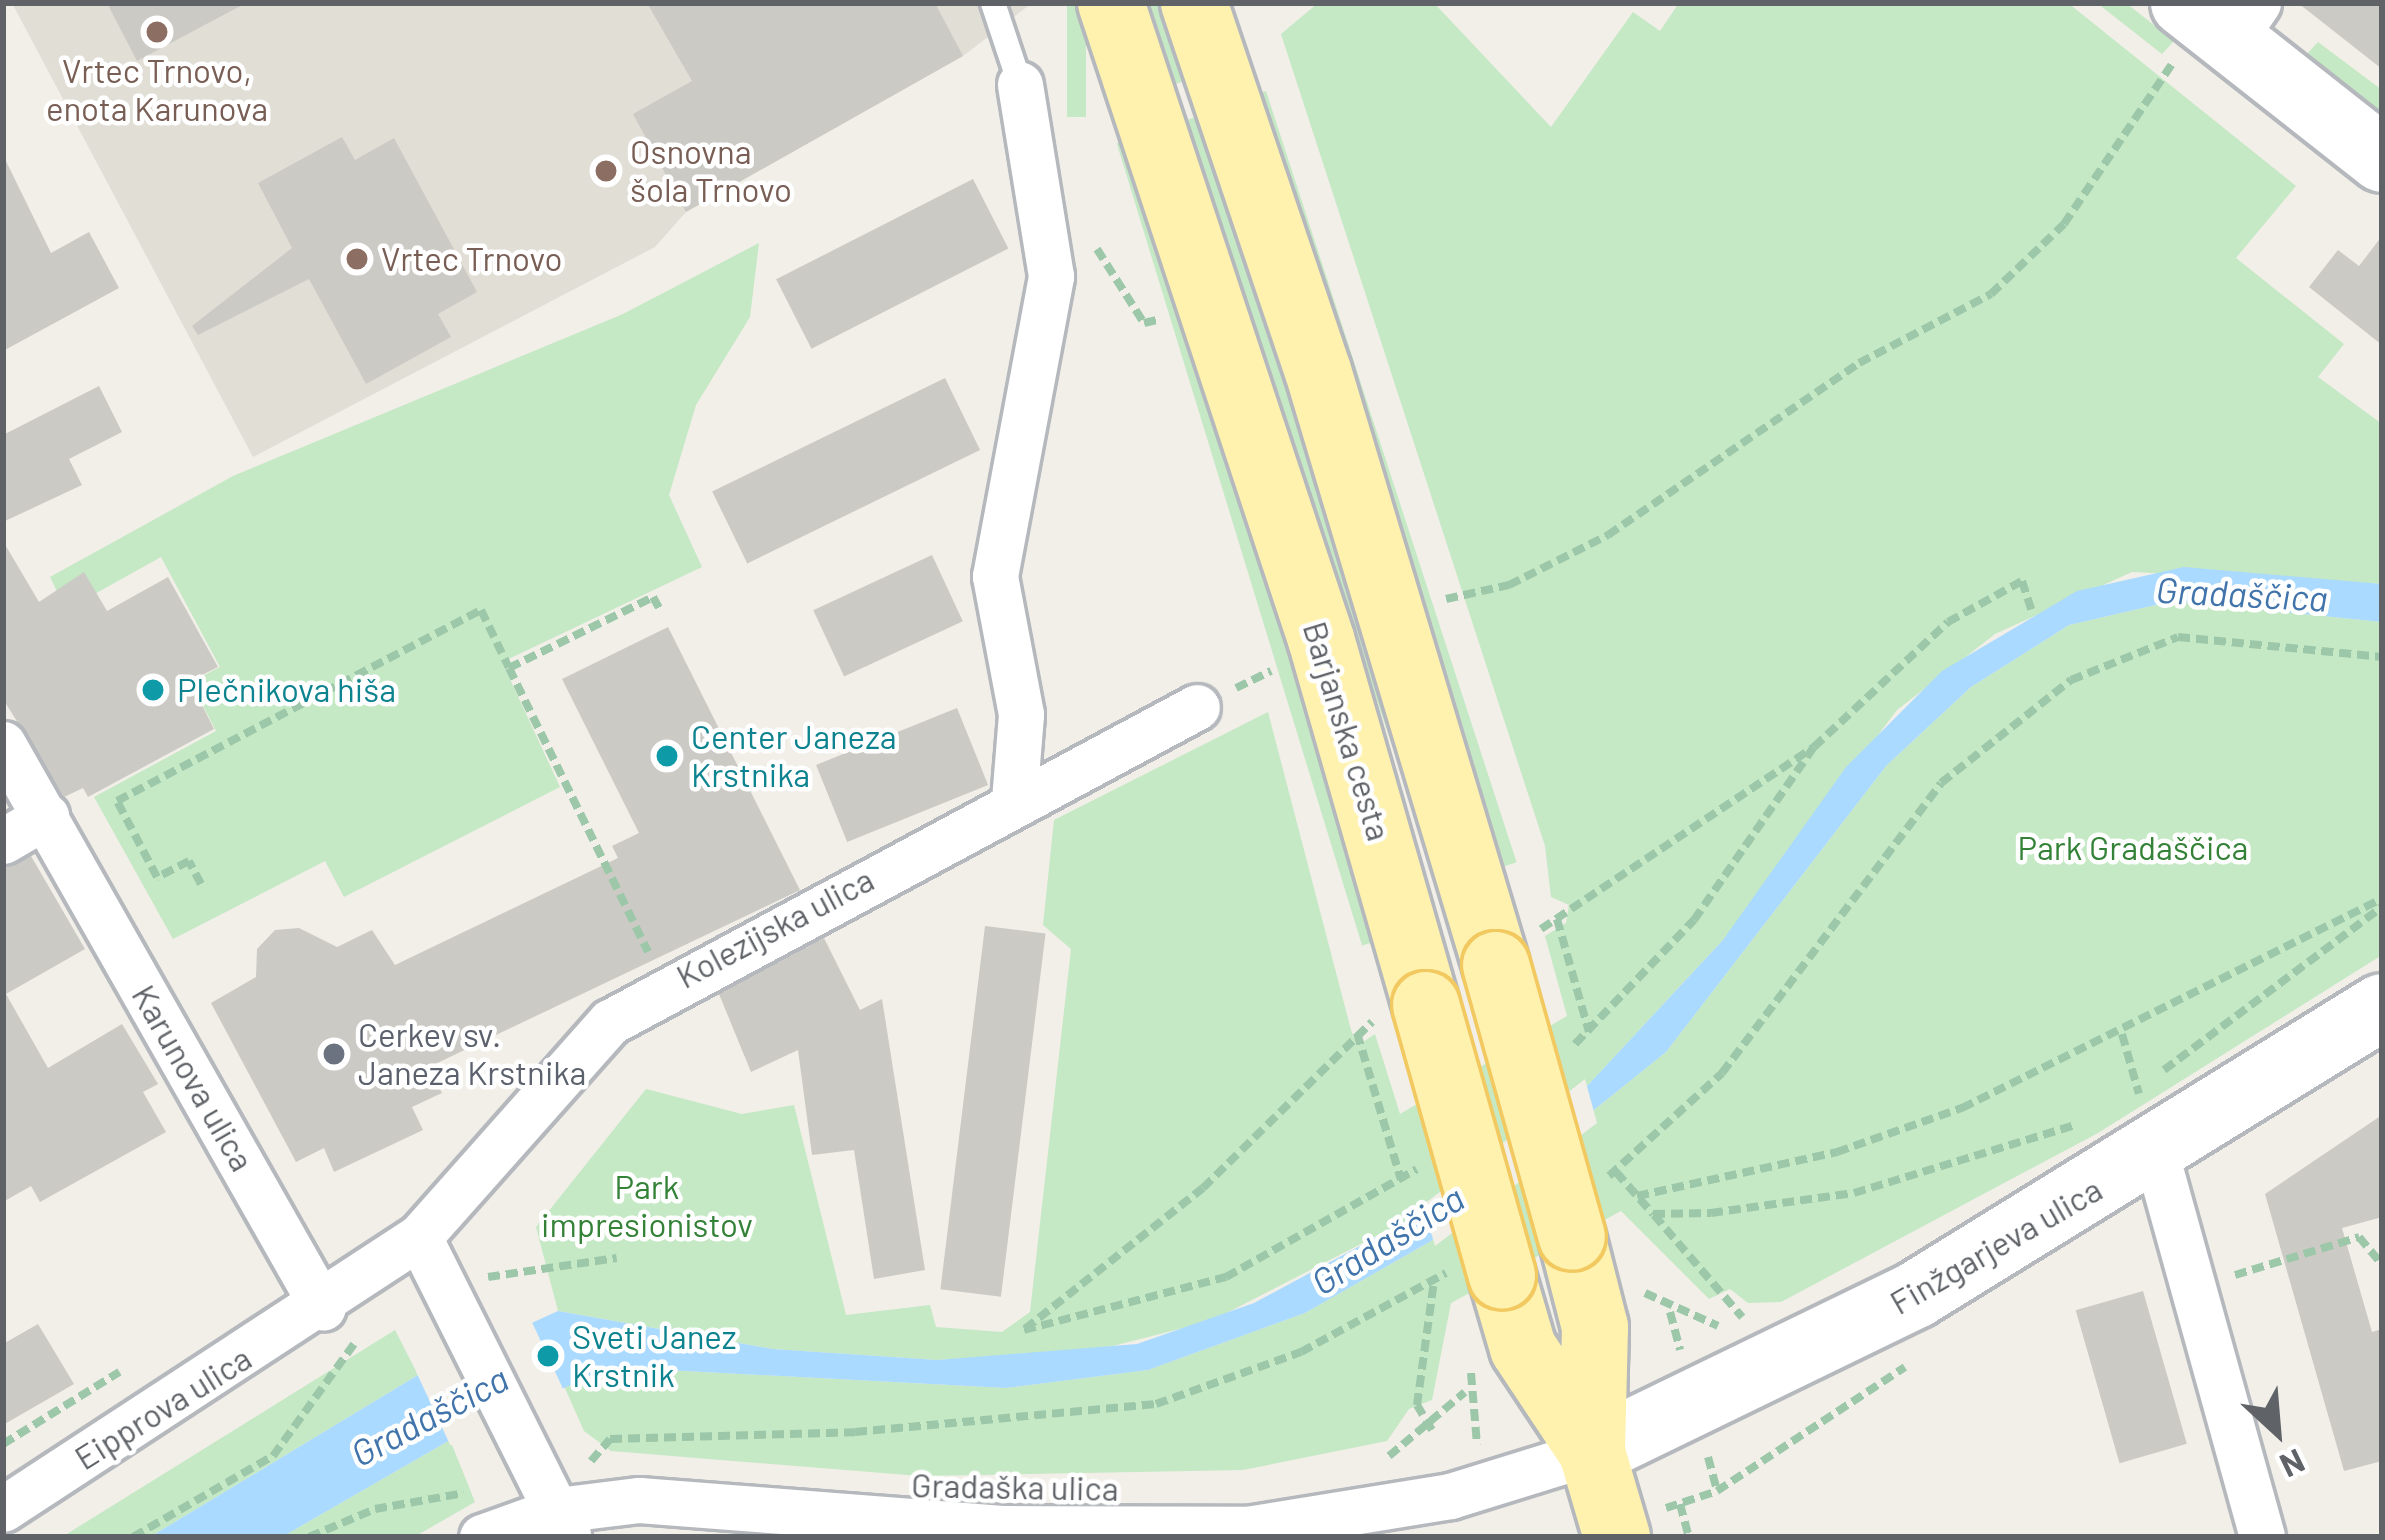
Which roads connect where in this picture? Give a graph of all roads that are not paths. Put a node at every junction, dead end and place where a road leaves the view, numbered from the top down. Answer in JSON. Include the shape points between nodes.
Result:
{"nodes":[{"id":1,"x":993,"y":3,"type":"edge"},
{"id":2,"x":1111,"y":3,"type":"edge"},
{"id":3,"x":1193,"y":3,"type":"edge"},
{"id":4,"x":2220,"y":17,"type":"edge"},
{"id":5,"x":1020,"y":84,"type":"joint"},
{"id":6,"x":2382,"y":159,"type":"edge"},
{"id":7,"x":1197,"y":707,"type":"dead end"},
{"id":8,"x":3,"y":744,"type":"edge"},
{"id":9,"x":1014,"y":800,"type":"junction"},
{"id":10,"x":46,"y":815,"type":"junction"},
{"id":11,"x":3,"y":841,"type":"edge"},
{"id":12,"x":2382,"y":1007,"type":"edge"},
{"id":13,"x":2156,"y":1154,"type":"junction"},
{"id":14,"x":419,"y":1237,"type":"junction"},
{"id":15,"x":323,"y":1308,"type":"junction"},
{"id":16,"x":1592,"y":1452,"type":"junction"},
{"id":17,"x":550,"y":1497,"type":"edge"},
{"id":18,"x":3,"y":1509,"type":"edge"},
{"id":19,"x":482,"y":1537,"type":"edge"},
{"id":20,"x":1617,"y":1537,"type":"edge"},
{"id":21,"x":2262,"y":1537,"type":"edge"}],
"edges":[{"from":1,"to":5,"type":"lane"},
{"from":2,"to":16,"type":"main road","name":"Barjanska cesta","bridge":true,"via":[[1300,574],[1523,1348]]},
{"from":3,"to":16,"type":"main road","name":"Barjanska cesta","bridge":true,"via":[[1325,394],[1572,1238],[1594,1327]]},
{"from":4,"to":6,"type":"street"},
{"from":5,"to":9,"type":"street","via":[[1051,276],[995,576],[1021,714]]},
{"from":7,"to":9,"type":"street","name":"Kolezijska ulica"},
{"from":8,"to":10,"type":"street","name":"Karunova ulica"},
{"from":9,"to":14,"type":"street","name":"Kolezijska ulica","via":[[665,986],[548,1083]]},
{"from":10,"to":11,"type":"street"},
{"from":10,"to":15,"type":"street","name":"Karunova ulica"},
{"from":12,"to":13,"type":"street","name":"Finžgarjeva ulica"},
{"from":13,"to":16,"type":"street","name":"Finžgarjeva ulica","via":[[1878,1315]]},
{"from":13,"to":21,"type":"street"},
{"from":14,"to":15,"type":"street"},
{"from":14,"to":17,"type":"street"},
{"from":15,"to":18,"type":"street","name":"Eipprova ulica"},
{"from":16,"to":17,"type":"street","name":"Gradaška ulica","via":[[1450,1496],[1247,1529],[1005,1528]]},
{"from":16,"to":20,"type":"main road","name":"Barjanska cesta"},
{"from":17,"to":19,"type":"street","name":"Gradaška ulica"}]}
